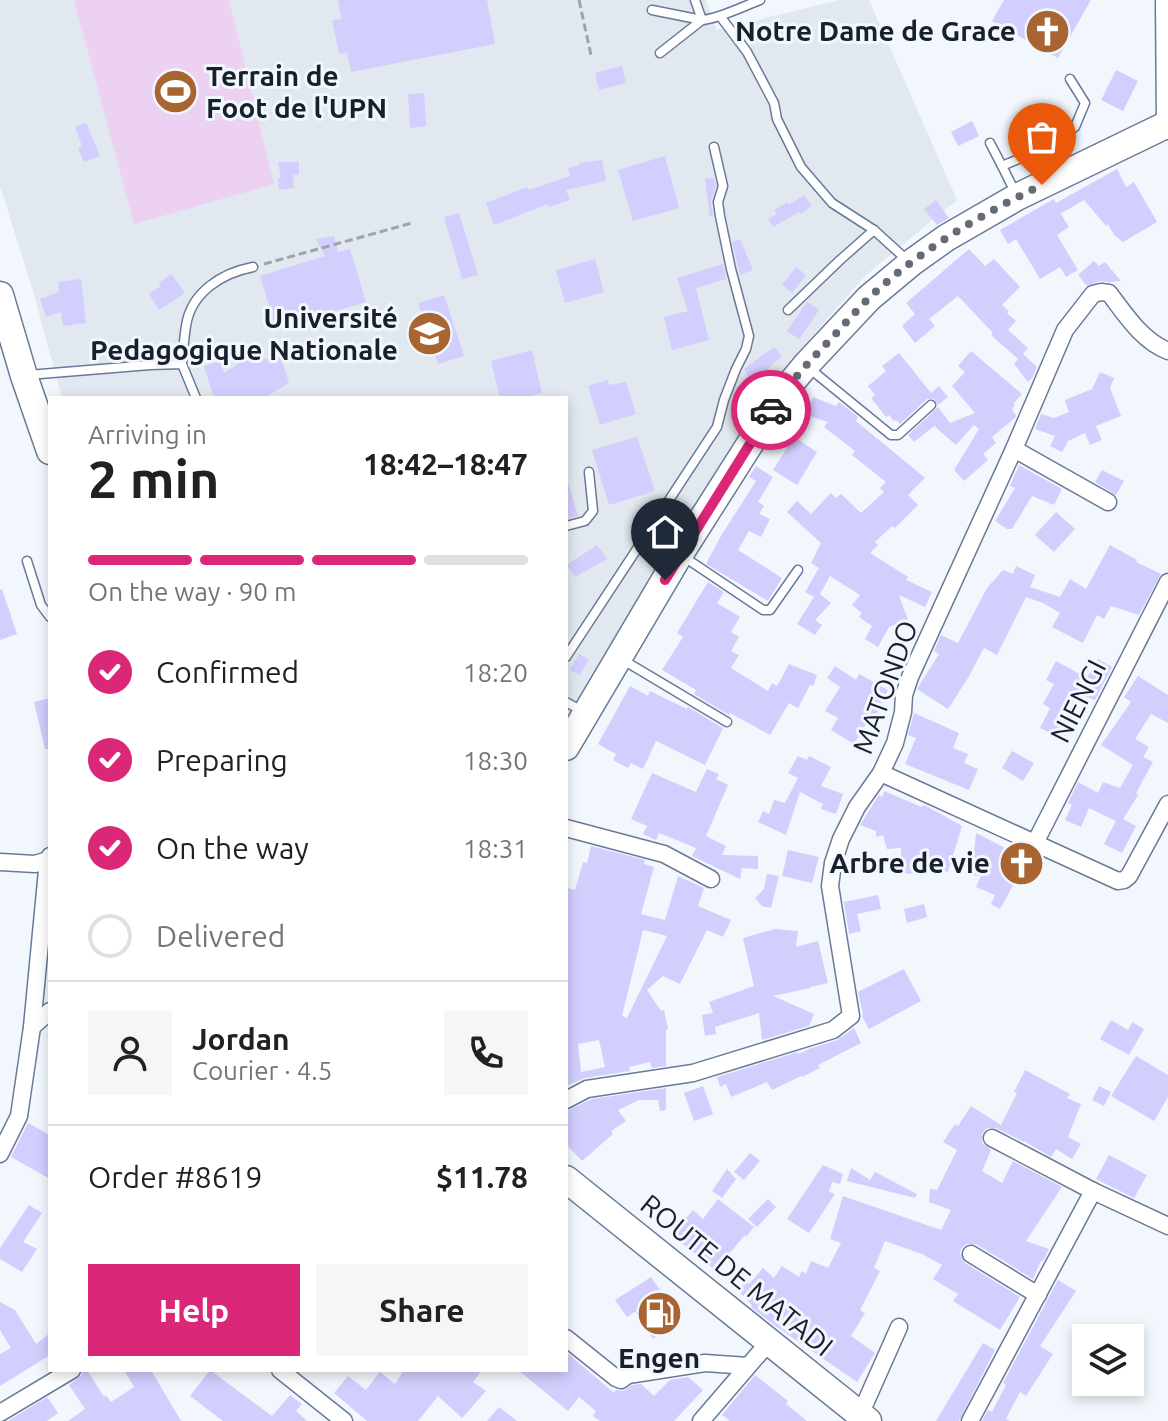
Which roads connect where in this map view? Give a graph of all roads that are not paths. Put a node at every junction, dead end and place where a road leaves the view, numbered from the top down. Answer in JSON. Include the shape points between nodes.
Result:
{"nodes":[{"id":1,"x":695,"y":0,"type":"edge"},
{"id":2,"x":760,"y":0,"type":"edge"},
{"id":3,"x":1164,"y":0,"type":"edge"},
{"id":4,"x":652,"y":10,"type":"dead end"},
{"id":5,"x":720,"y":16,"type":"junction"},
{"id":6,"x":702,"y":20,"type":"junction"},
{"id":7,"x":1166,"y":37,"type":"edge"},
{"id":8,"x":660,"y":53,"type":"dead end"},
{"id":9,"x":1070,"y":79,"type":"dead end"},
{"id":10,"x":1167,"y":127,"type":"edge"},
{"id":11,"x":990,"y":143,"type":"dead end"},
{"id":12,"x":714,"y":147,"type":"dead end"},
{"id":13,"x":1002,"y":166,"type":"junction"},
{"id":14,"x":1017,"y":197,"type":"junction"},
{"id":15,"x":874,"y":230,"type":"junction"},
{"id":16,"x":911,"y":263,"type":"junction"},
{"id":17,"x":253,"y":267,"type":"road end"},
{"id":18,"x":0,"y":295,"type":"edge"},
{"id":19,"x":788,"y":310,"type":"dead end"},
{"id":20,"x":1168,"y":351,"type":"edge"},
{"id":21,"x":182,"y":364,"type":"junction"},
{"id":22,"x":806,"y":365,"type":"junction"},
{"id":23,"x":24,"y":376,"type":"junction"},
{"id":24,"x":195,"y":396,"type":"edge"},
{"id":25,"x":931,"y":405,"type":"dead end"},
{"id":26,"x":48,"y":445,"type":"edge"},
{"id":27,"x":1014,"y":449,"type":"junction"},
{"id":28,"x":589,"y":472,"type":"dead end"},
{"id":29,"x":1108,"y":502,"type":"dead end"},
{"id":30,"x":568,"y":525,"type":"edge"},
{"id":31,"x":680,"y":554,"type":"junction"},
{"id":32,"x":27,"y":561,"type":"dead end"},
{"id":33,"x":798,"y":570,"type":"dead end"},
{"id":34,"x":1168,"y":582,"type":"edge"},
{"id":35,"x":48,"y":614,"type":"edge"},
{"id":36,"x":568,"y":654,"type":"edge"},
{"id":37,"x":619,"y":658,"type":"junction"},
{"id":38,"x":576,"y":708,"type":"edge"},
{"id":39,"x":727,"y":722,"type":"dead end"},
{"id":40,"x":568,"y":739,"type":"edge"},
{"id":41,"x":881,"y":773,"type":"junction"},
{"id":42,"x":1168,"y":804,"type":"edge"},
{"id":43,"x":568,"y":829,"type":"edge"},
{"id":44,"x":1035,"y":843,"type":"junction"},
{"id":45,"x":48,"y":858,"type":"edge"},
{"id":46,"x":0,"y":862,"type":"edge"},
{"id":47,"x":48,"y":868,"type":"edge"},
{"id":48,"x":711,"y":879,"type":"dead end"},
{"id":49,"x":48,"y":1013,"type":"edge"},
{"id":50,"x":32,"y":1027,"type":"junction"},
{"id":51,"x":568,"y":1099,"type":"edge"},
{"id":52,"x":992,"y":1138,"type":"dead end"},
{"id":53,"x":0,"y":1154,"type":"edge"},
{"id":54,"x":568,"y":1181,"type":"edge"},
{"id":55,"x":1093,"y":1191,"type":"junction"},
{"id":56,"x":1168,"y":1226,"type":"edge"},
{"id":57,"x":971,"y":1254,"type":"dead end"},
{"id":58,"x":1038,"y":1295,"type":"junction"},
{"id":59,"x":899,"y":1327,"type":"dead end"},
{"id":60,"x":568,"y":1340,"type":"edge"},
{"id":61,"x":769,"y":1342,"type":"junction"},
{"id":62,"x":748,"y":1366,"type":"junction"},
{"id":63,"x":69,"y":1372,"type":"edge"},
{"id":64,"x":283,"y":1372,"type":"edge"},
{"id":65,"x":0,"y":1413,"type":"edge"},
{"id":66,"x":864,"y":1418,"type":"edge"},
{"id":67,"x":344,"y":1421,"type":"edge"},
{"id":68,"x":701,"y":1421,"type":"edge"},
{"id":69,"x":970,"y":1421,"type":"edge"}],
"edges":[{"from":1,"to":6,"type":"lane"},
{"from":2,"to":5,"type":"lane"},
{"from":3,"to":7,"type":"street"},
{"from":4,"to":6,"type":"lane"},
{"from":5,"to":6,"type":"lane"},
{"from":5,"to":15,"type":"lane","via":[[747,52],[801,167],[832,203]]},
{"from":6,"to":8,"type":"lane"},
{"from":7,"to":10,"type":"street"},
{"from":9,"to":13,"type":"lane","via":[[1085,103],[1075,127]]},
{"from":10,"to":14,"type":"main road"},
{"from":11,"to":13,"type":"lane"},
{"from":12,"to":36,"type":"lane","via":[[723,186],[720,216],[749,336],[746,349],[717,427]]},
{"from":13,"to":14,"type":"lane"},
{"from":14,"to":16,"type":"main road"},
{"from":15,"to":16,"type":"lane"},
{"from":15,"to":19,"type":"lane"},
{"from":16,"to":22,"type":"main road","via":[[869,298]]},
{"from":17,"to":21,"type":"lane","via":[[221,278],[190,309]]},
{"from":18,"to":23,"type":"main road"},
{"from":20,"to":27,"type":"street","name":"MATONDO","via":[[1150,342],[1109,293],[1093,294],[1065,330]]},
{"from":21,"to":23,"type":"lane"},
{"from":21,"to":24,"type":"lane"},
{"from":22,"to":25,"type":"lane","via":[[891,435],[898,435]]},
{"from":22,"to":31,"type":"main road","via":[[781,395]]},
{"from":23,"to":26,"type":"main road"},
{"from":27,"to":29,"type":"street"},
{"from":27,"to":41,"type":"street","name":"MATONDO","via":[[910,677],[895,743]]},
{"from":28,"to":30,"type":"lane","via":[[593,511],[585,521]]},
{"from":31,"to":33,"type":"lane","via":[[763,610],[770,610]]},
{"from":31,"to":37,"type":"main road"},
{"from":32,"to":35,"type":"lane"},
{"from":34,"to":44,"type":"street","name":"NIENGI"},
{"from":37,"to":38,"type":"main road"},
{"from":37,"to":39,"type":"lane"},
{"from":38,"to":40,"type":"main road"},
{"from":41,"to":44,"type":"street"},
{"from":41,"to":51,"type":"street","name":"MATONDO","via":[[841,839],[830,886],[851,1016],[833,1030],[693,1073],[587,1089]]},
{"from":42,"to":44,"type":"street","via":[[1124,880]]},
{"from":43,"to":48,"type":"street","via":[[664,854]]},
{"from":45,"to":46,"type":"street","via":[[35,864]]},
{"from":47,"to":50,"type":"street"},
{"from":49,"to":50,"type":"street"},
{"from":50,"to":53,"type":"street","via":[[19,1116]]},
{"from":52,"to":55,"type":"street"},
{"from":54,"to":61,"type":"main road","name":"ROUTE DE MATADI"},
{"from":55,"to":56,"type":"street"},
{"from":55,"to":58,"type":"street"},
{"from":57,"to":58,"type":"street"},
{"from":58,"to":69,"type":"street"},
{"from":59,"to":66,"type":"street"},
{"from":60,"to":62,"type":"street","via":[[621,1380],[705,1363]]},
{"from":61,"to":62,"type":"street"},
{"from":61,"to":66,"type":"main road","name":"ROUTE DE MATADI"},
{"from":62,"to":68,"type":"street"},
{"from":63,"to":65,"type":"street"},
{"from":64,"to":67,"type":"street"}]}
